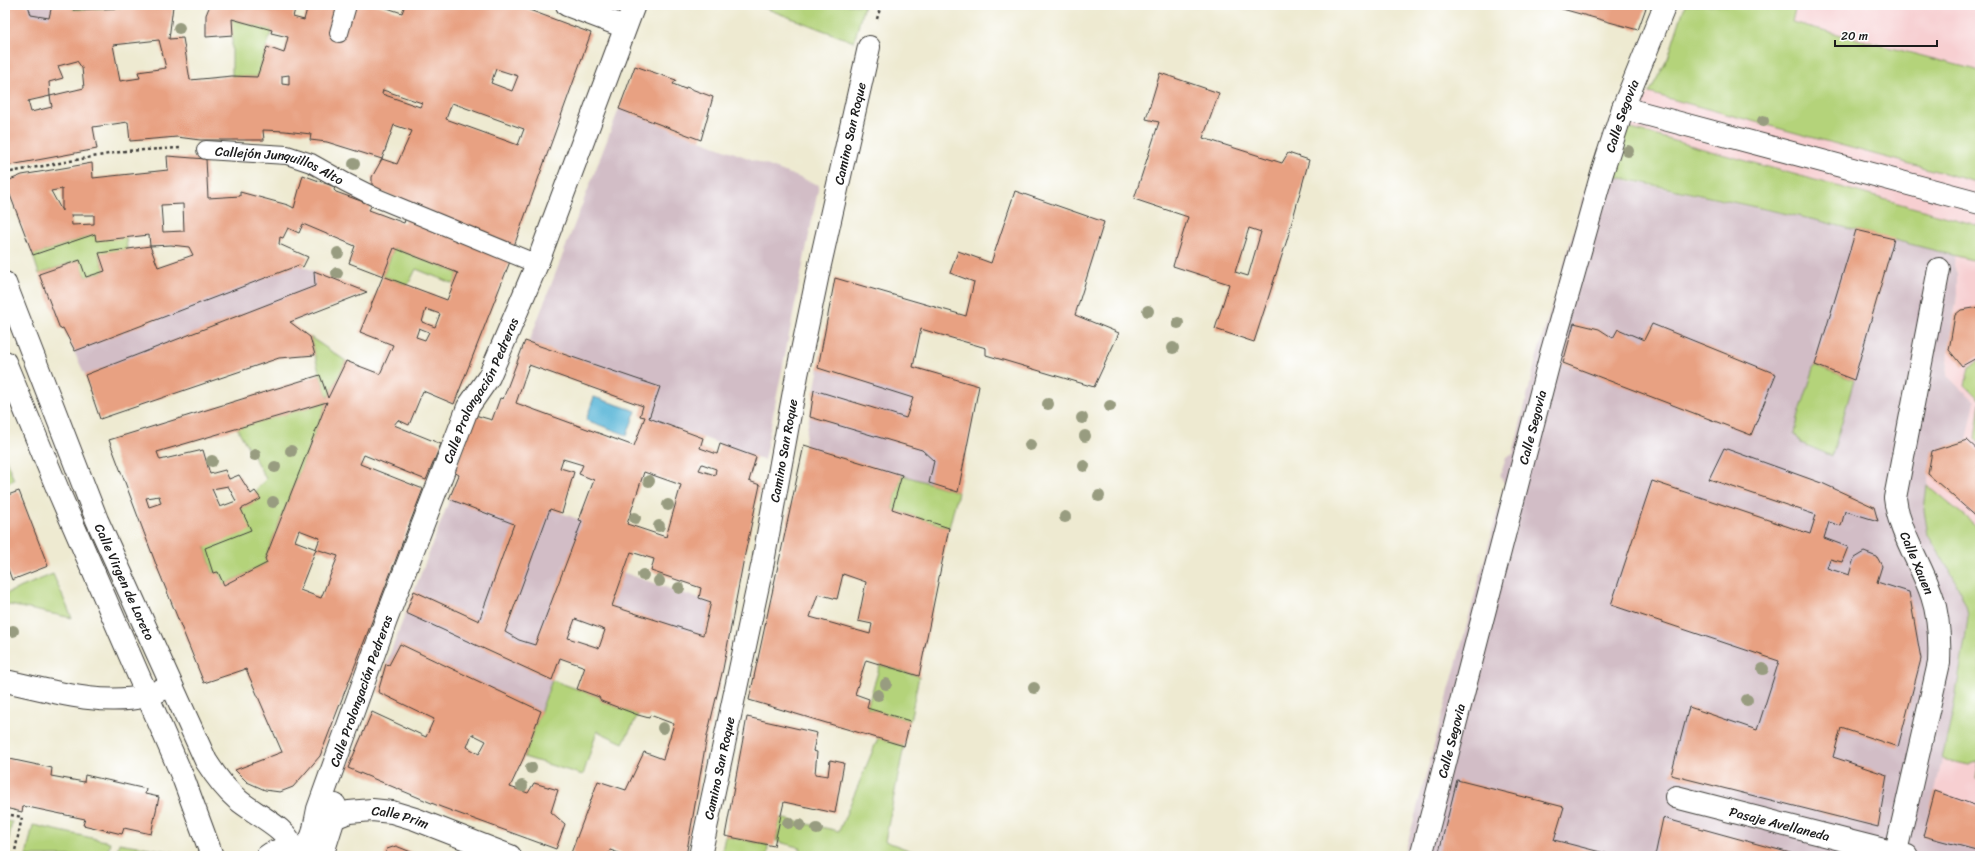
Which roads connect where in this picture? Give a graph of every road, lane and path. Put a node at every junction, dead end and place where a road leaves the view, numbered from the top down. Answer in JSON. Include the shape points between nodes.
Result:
{"nodes":[{"id":1,"x":347,"y":5,"type":"edge"},
{"id":2,"x":567,"y":5,"type":"edge"},
{"id":3,"x":634,"y":5,"type":"edge"},
{"id":4,"x":1665,"y":5,"type":"edge"},
{"id":5,"x":625,"y":27,"type":"junction"},
{"id":6,"x":339,"y":33,"type":"dead end"},
{"id":7,"x":870,"y":47,"type":"dead end"},
{"id":8,"x":1623,"y":108,"type":"junction"},
{"id":9,"x":206,"y":150,"type":"joint"},
{"id":10,"x":5,"y":173,"type":"edge"},
{"id":11,"x":1980,"y":203,"type":"edge"},
{"id":12,"x":537,"y":264,"type":"junction"},
{"id":13,"x":1939,"y":269,"type":"dead end"},
{"id":14,"x":5,"y":283,"type":"edge"},
{"id":15,"x":5,"y":362,"type":"edge"},
{"id":16,"x":5,"y":682,"type":"edge"},
{"id":17,"x":171,"y":685,"type":"junction"},
{"id":18,"x":147,"y":696,"type":"junction"},
{"id":19,"x":331,"y":781,"type":"junction"},
{"id":20,"x":1676,"y":797,"type":"dead end"},
{"id":21,"x":372,"y":810,"type":"junction"},
{"id":22,"x":5,"y":814,"type":"edge"},
{"id":23,"x":334,"y":818,"type":"junction"},
{"id":24,"x":313,"y":834,"type":"junction"},
{"id":25,"x":306,"y":854,"type":"edge"},
{"id":26,"x":1899,"y":855,"type":"edge"},
{"id":27,"x":14,"y":856,"type":"edge"},
{"id":28,"x":212,"y":856,"type":"edge"},
{"id":29,"x":267,"y":856,"type":"edge"},
{"id":30,"x":510,"y":856,"type":"edge"},
{"id":31,"x":700,"y":856,"type":"edge"},
{"id":32,"x":1421,"y":856,"type":"edge"}],
"edges":[{"from":1,"to":6,"type":"lane"},
{"from":2,"to":5,"type":"street"},
{"from":3,"to":5,"type":"street","name":"Calle Prolongación Pedreras"},
{"from":4,"to":8,"type":"street","name":"Calle Segovia"},
{"from":5,"to":12,"type":"street","name":"Calle Prolongación Pedreras"},
{"from":7,"to":31,"type":"street","name":"Camino San Roque","via":[[818,276],[763,562]]},
{"from":8,"to":11,"type":"street"},
{"from":8,"to":32,"type":"street","name":"Calle Segovia","via":[[1551,354]]},
{"from":9,"to":10,"type":"path","name":"Callejón Junquillos Alto","via":[[171,147],[125,151]]},
{"from":9,"to":12,"type":"lane","name":"Callejón Junquillos Alto","via":[[286,156],[311,163],[378,198]]},
{"from":12,"to":19,"type":"street","name":"Calle Prolongación Pedreras","via":[[489,378],[468,407],[386,620]]},
{"from":13,"to":26,"type":"street","name":"Calle Xauen","via":[[1895,498],[1901,527],[1932,597],[1940,643],[1939,663]]},
{"from":14,"to":17,"type":"street","name":"Calle Virgen de Loreto","via":[[97,520]]},
{"from":15,"to":18,"type":"street","name":"Calle Virgen de Loreto"},
{"from":16,"to":18,"type":"street","via":[[87,698],[111,700]]},
{"from":17,"to":18,"type":"street"},
{"from":17,"to":25,"type":"street","name":"Calle Virgen de Loreto","via":[[206,761],[220,782],[237,800],[283,833],[292,844]]},
{"from":18,"to":28,"type":"street","name":"Calle Virgen de Loreto","via":[[184,780]]},
{"from":19,"to":21,"type":"street","name":"Calle Prolongación Pedreras","via":[[342,798]]},
{"from":19,"to":23,"type":"street","name":"Calle Prolongación Pedreras","via":[[335,803]]},
{"from":19,"to":24,"type":"street","name":"Calle Prolongación Pedreras","via":[[318,809]]},
{"from":20,"to":26,"type":"street","name":"Pasaje Avellaneda"},
{"from":21,"to":23,"type":"street","name":"Calle Prim","via":[[349,812]]},
{"from":21,"to":30,"type":"street","name":"Calle Prim","via":[[392,812],[415,819]]},
{"from":22,"to":27,"type":"path","via":[[22,817]]},
{"from":23,"to":24,"type":"street","name":"Calle Prim"},
{"from":23,"to":25,"type":"street","name":"Calle Prolongación Pedreras"},
{"from":24,"to":25,"type":"street","name":"Calle Prim"},
{"from":25,"to":29,"type":"street","via":[[281,850]]}]}
